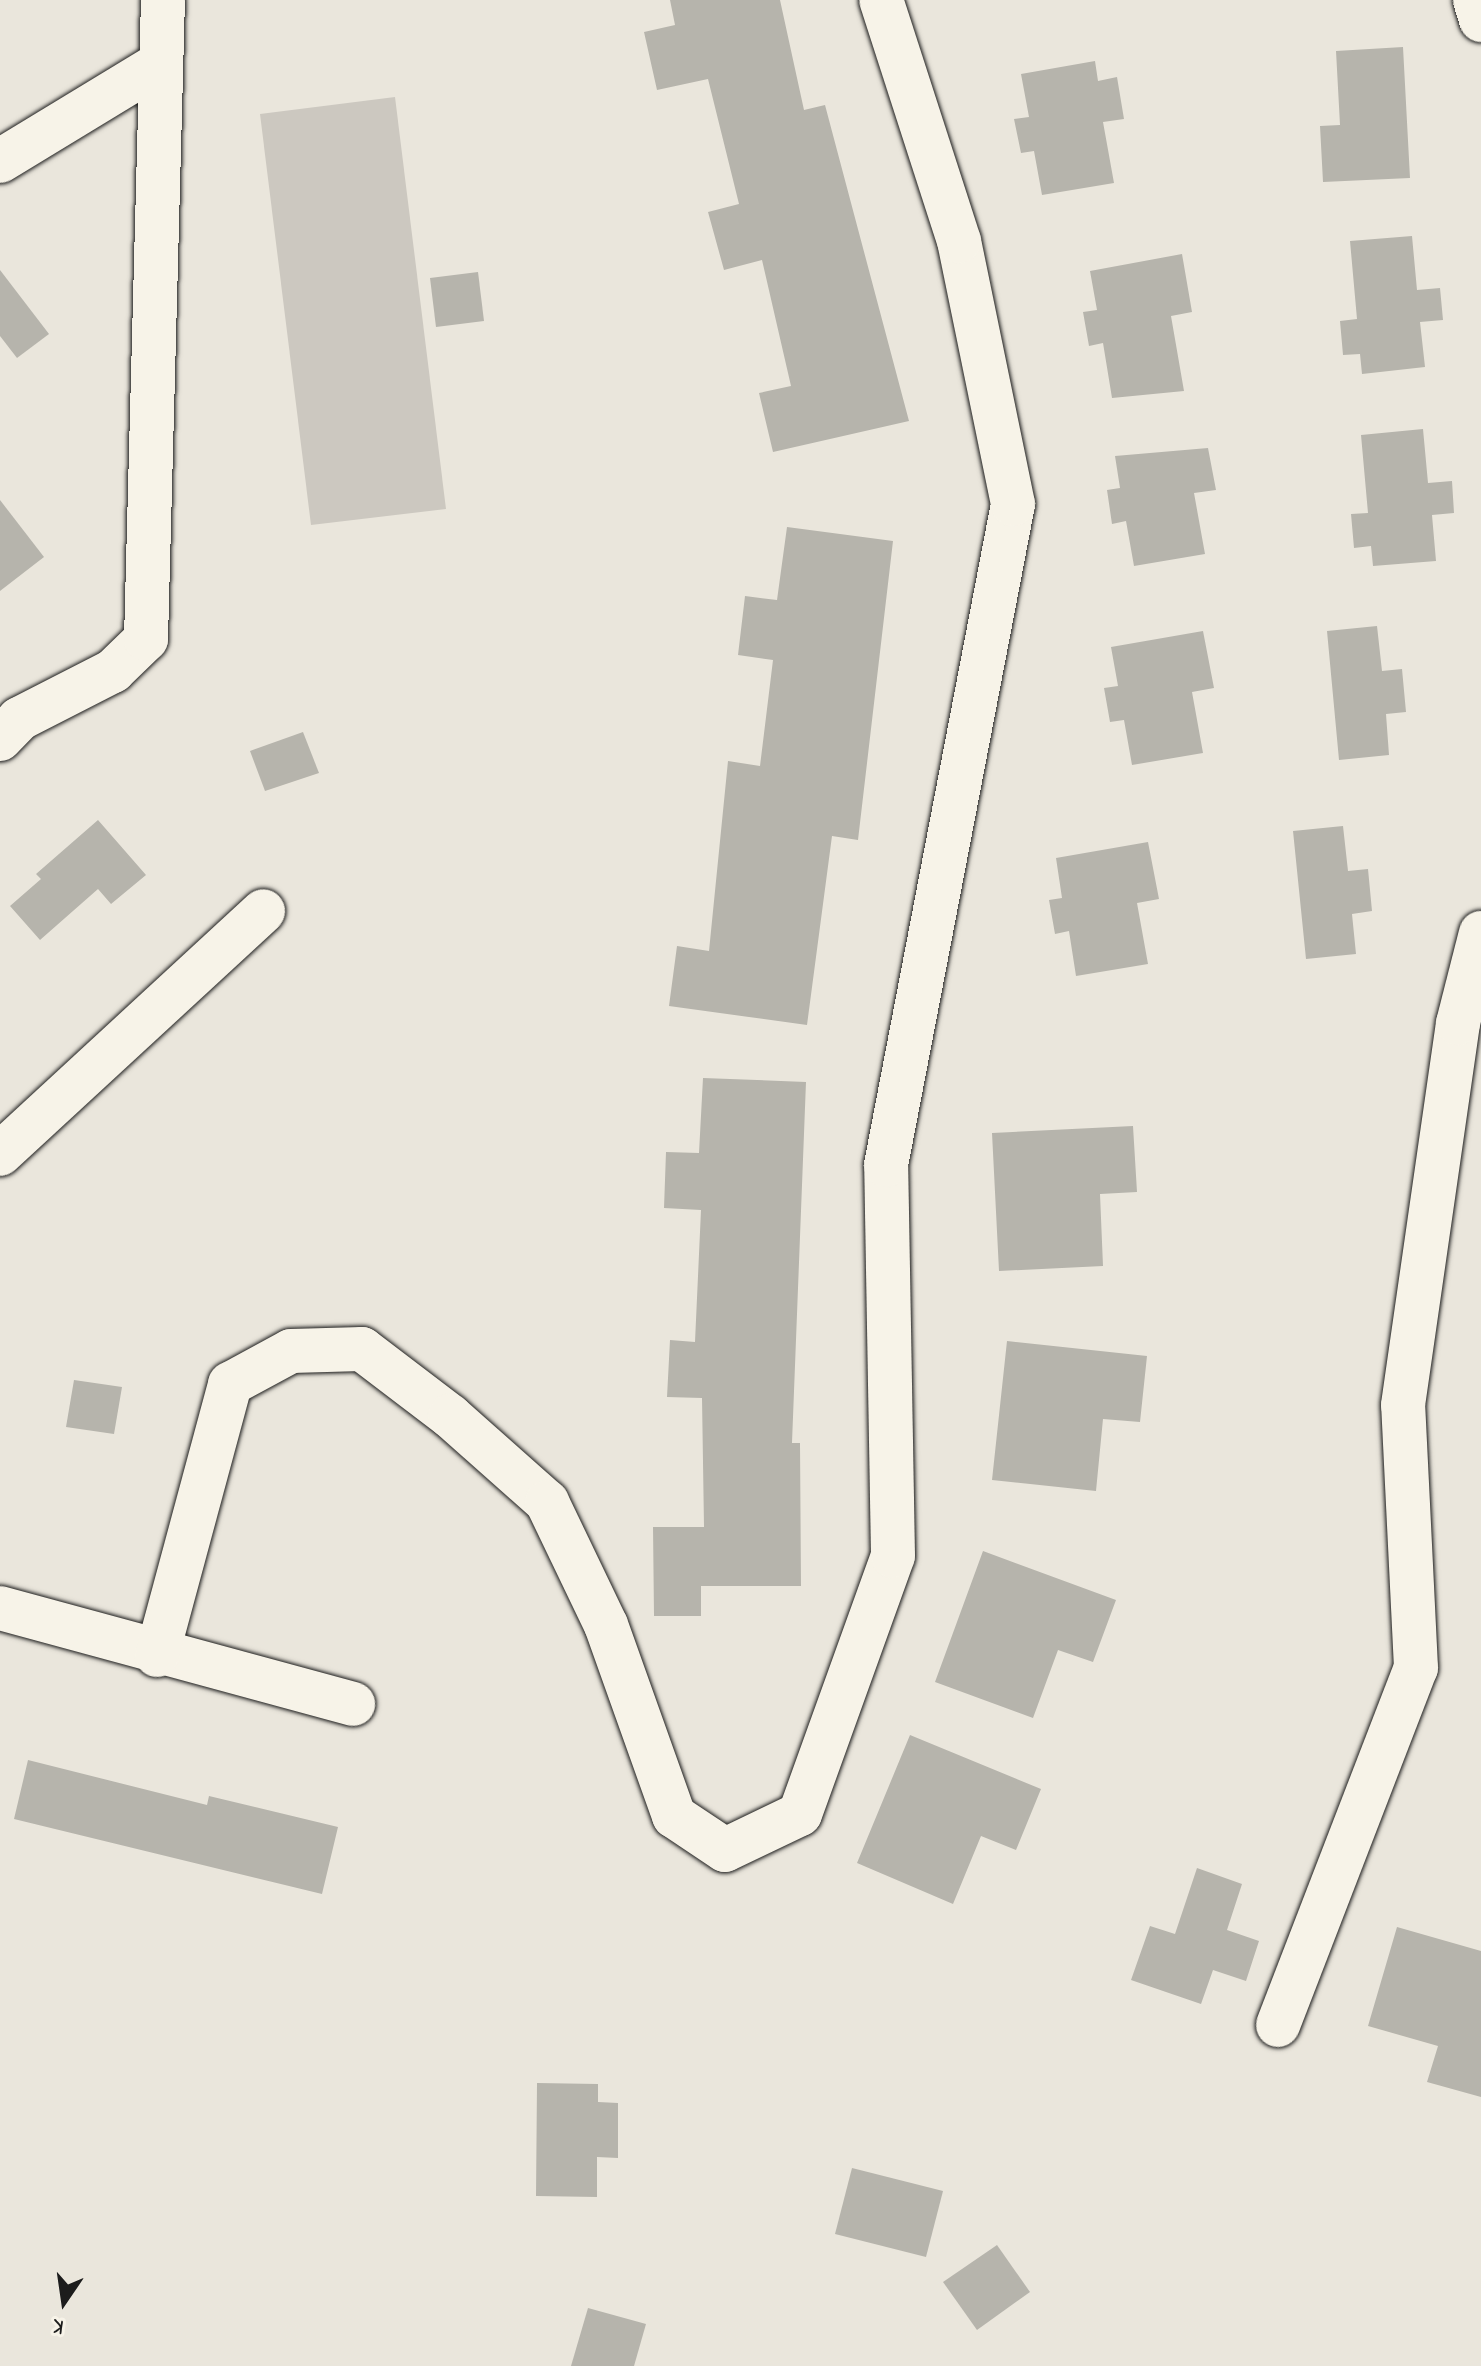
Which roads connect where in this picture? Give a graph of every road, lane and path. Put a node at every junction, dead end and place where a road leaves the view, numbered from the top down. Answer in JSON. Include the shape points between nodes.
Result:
{"nodes":[{"id":1,"x":163,"y":0,"type":"edge"},
{"id":2,"x":881,"y":0,"type":"edge"},
{"id":3,"x":1475,"y":0,"type":"edge"},
{"id":4,"x":1481,"y":20,"type":"edge"},
{"id":5,"x":158,"y":65,"type":"junction"},
{"id":6,"x":0,"y":161,"type":"edge"},
{"id":7,"x":0,"y":739,"type":"edge"},
{"id":8,"x":263,"y":911,"type":"dead end"},
{"id":9,"x":1481,"y":933,"type":"edge"},
{"id":10,"x":0,"y":1154,"type":"edge"},
{"id":11,"x":0,"y":1608,"type":"edge"},
{"id":12,"x":157,"y":1655,"type":"junction"},
{"id":13,"x":353,"y":1704,"type":"dead end"},
{"id":14,"x":1278,"y":2025,"type":"dead end"}],
"edges":[{"from":1,"to":5,"type":"street"},
{"from":2,"to":12,"type":"street","via":[[959,241],[1013,504],[886,1165],[893,1556],[800,1814],[725,1850],[674,1816],[606,1625],[547,1502],[450,1416],[362,1349],[291,1351],[230,1384]]},
{"from":3,"to":4,"type":"street"},
{"from":5,"to":6,"type":"street"},
{"from":5,"to":7,"type":"street","via":[[146,639],[113,671],[19,719]]},
{"from":8,"to":10,"type":"street"},
{"from":9,"to":14,"type":"street","via":[[1458,1023],[1403,1405],[1416,1668]]},
{"from":11,"to":12,"type":"street"},
{"from":12,"to":13,"type":"street"}]}
